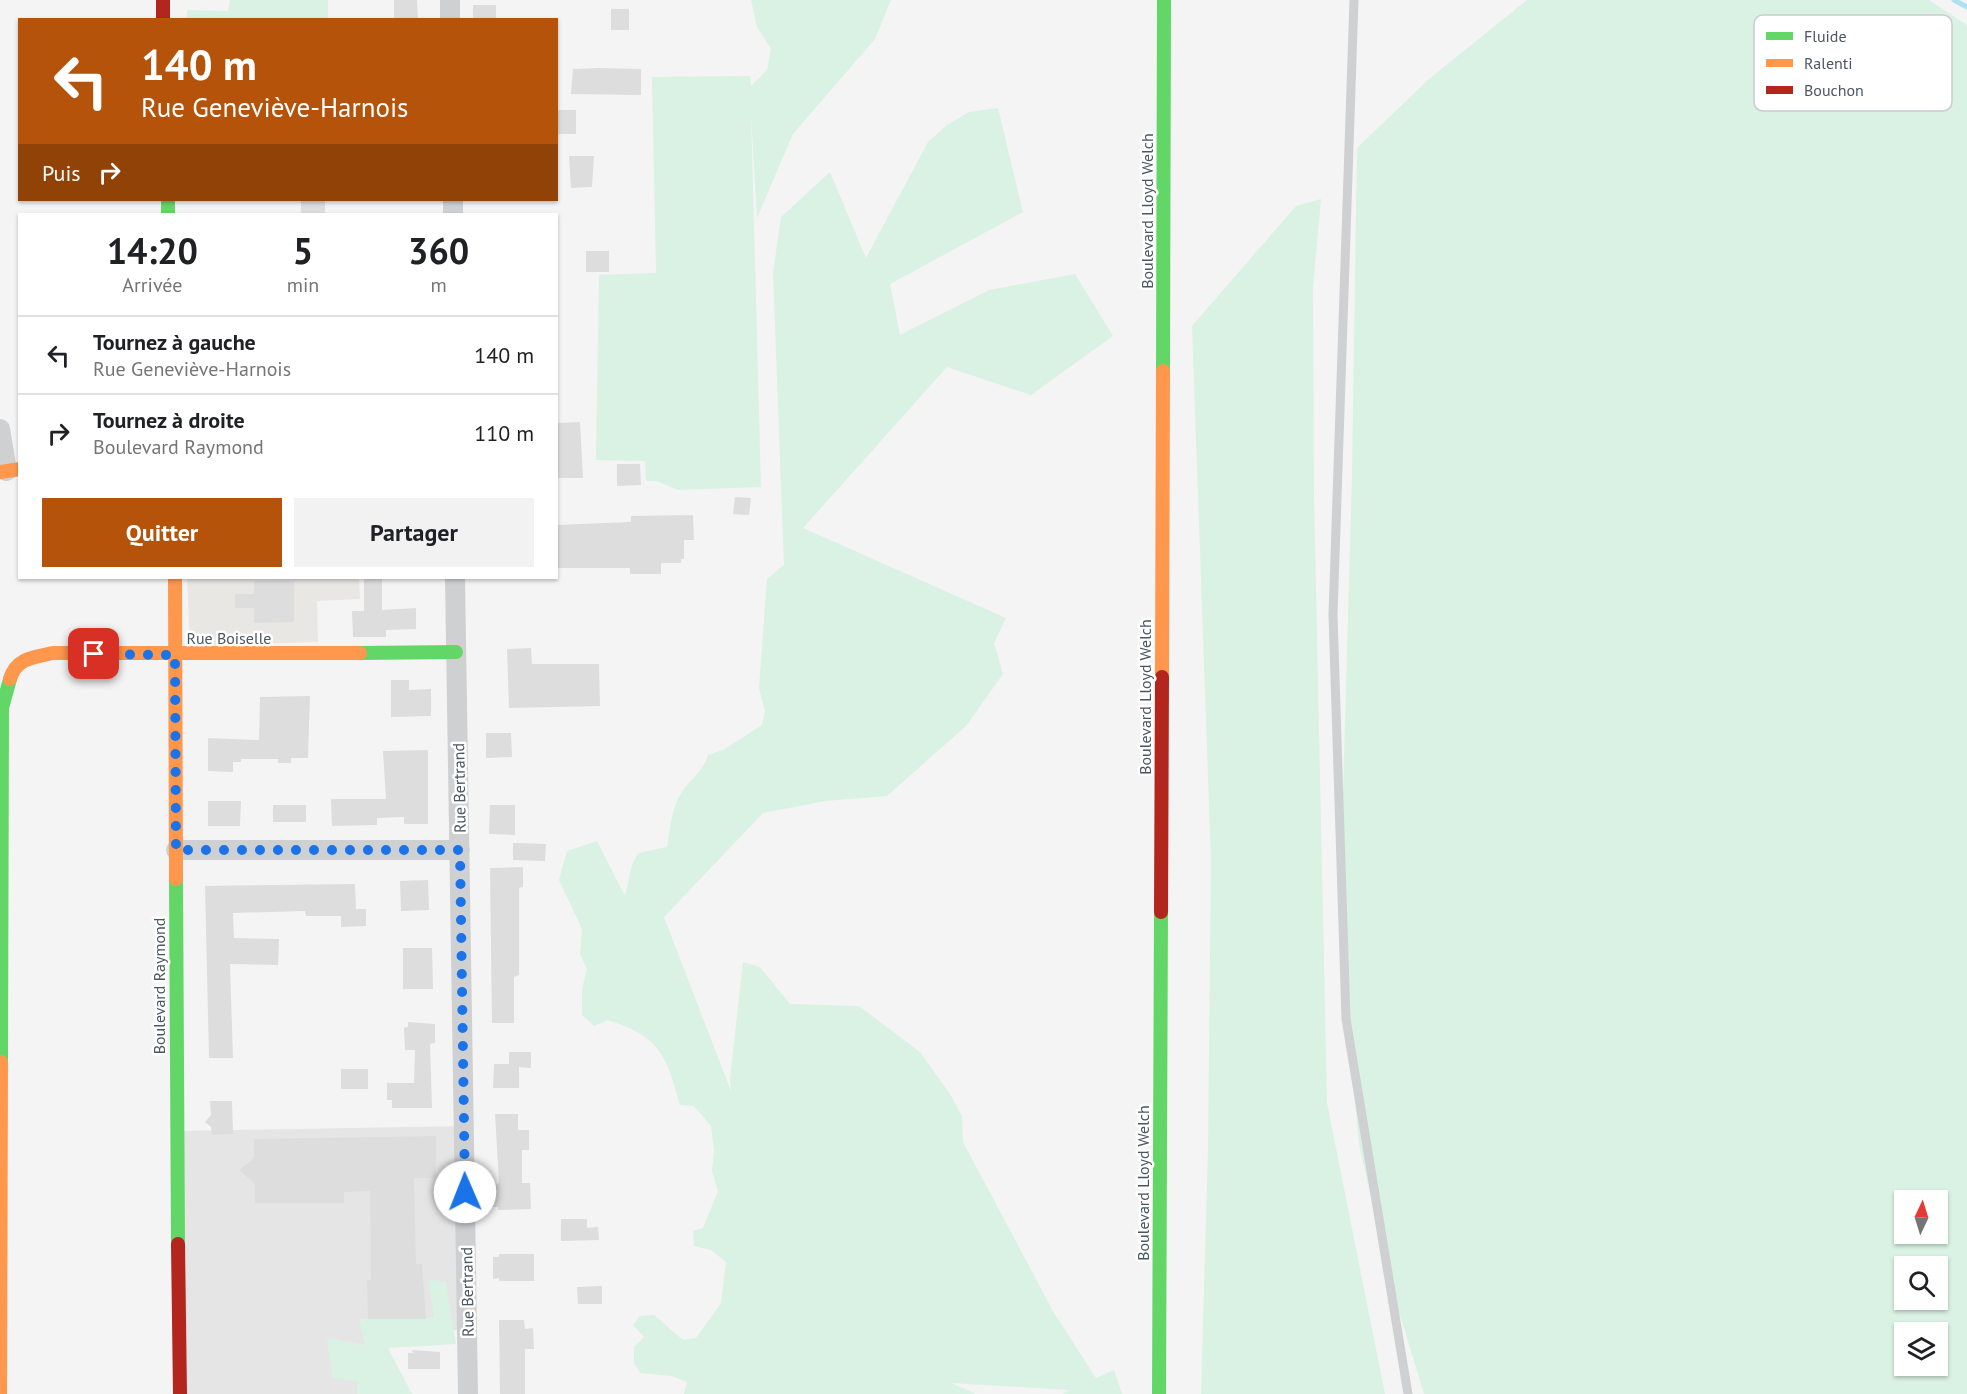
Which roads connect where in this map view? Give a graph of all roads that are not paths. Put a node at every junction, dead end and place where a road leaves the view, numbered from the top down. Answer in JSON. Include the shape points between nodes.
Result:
{"nodes":[{"id":1,"x":163,"y":0,"type":"edge"},
{"id":2,"x":450,"y":0,"type":"edge"},
{"id":3,"x":1164,"y":0,"type":"edge"},
{"id":4,"x":1354,"y":0,"type":"edge"},
{"id":5,"x":163,"y":18,"type":"edge"},
{"id":6,"x":450,"y":18,"type":"edge"},
{"id":7,"x":0,"y":429,"type":"edge"},
{"id":8,"x":9,"y":470,"type":"edge"},
{"id":9,"x":175,"y":579,"type":"edge"},
{"id":10,"x":455,"y":579,"type":"edge"},
{"id":11,"x":456,"y":652,"type":"junction"},
{"id":12,"x":175,"y":655,"type":"junction"},
{"id":13,"x":176,"y":850,"type":"junction"},
{"id":14,"x":460,"y":850,"type":"junction"},
{"id":15,"x":0,"y":1394,"type":"edge"},
{"id":16,"x":180,"y":1394,"type":"edge"},
{"id":17,"x":468,"y":1394,"type":"edge"},
{"id":18,"x":1159,"y":1394,"type":"edge"},
{"id":19,"x":1407,"y":1394,"type":"edge"}],
"edges":[{"from":1,"to":5,"type":"street"},
{"from":2,"to":6,"type":"street"},
{"from":3,"to":18,"type":"street","name":"Boulevard Lloyd Welch"},
{"from":4,"to":19,"type":"lane","via":[[1333,615],[1346,1019]]},
{"from":7,"to":8,"type":"street"},
{"from":9,"to":12,"type":"street","name":"Boulevard Raymond"},
{"from":10,"to":11,"type":"street","name":"Rue Bertrand"},
{"from":11,"to":12,"type":"street","name":"Rue Boiselle"},
{"from":11,"to":14,"type":"street","name":"Rue Bertrand"},
{"from":12,"to":13,"type":"street","name":"Boulevard Raymond"},
{"from":12,"to":15,"type":"street","name":"Rue Boiselle","via":[[53,653],[26,658],[13,670],[2,708]]},
{"from":13,"to":14,"type":"street"},
{"from":13,"to":16,"type":"street","name":"Boulevard Raymond"},
{"from":14,"to":17,"type":"street","name":"Rue Bertrand"}]}
